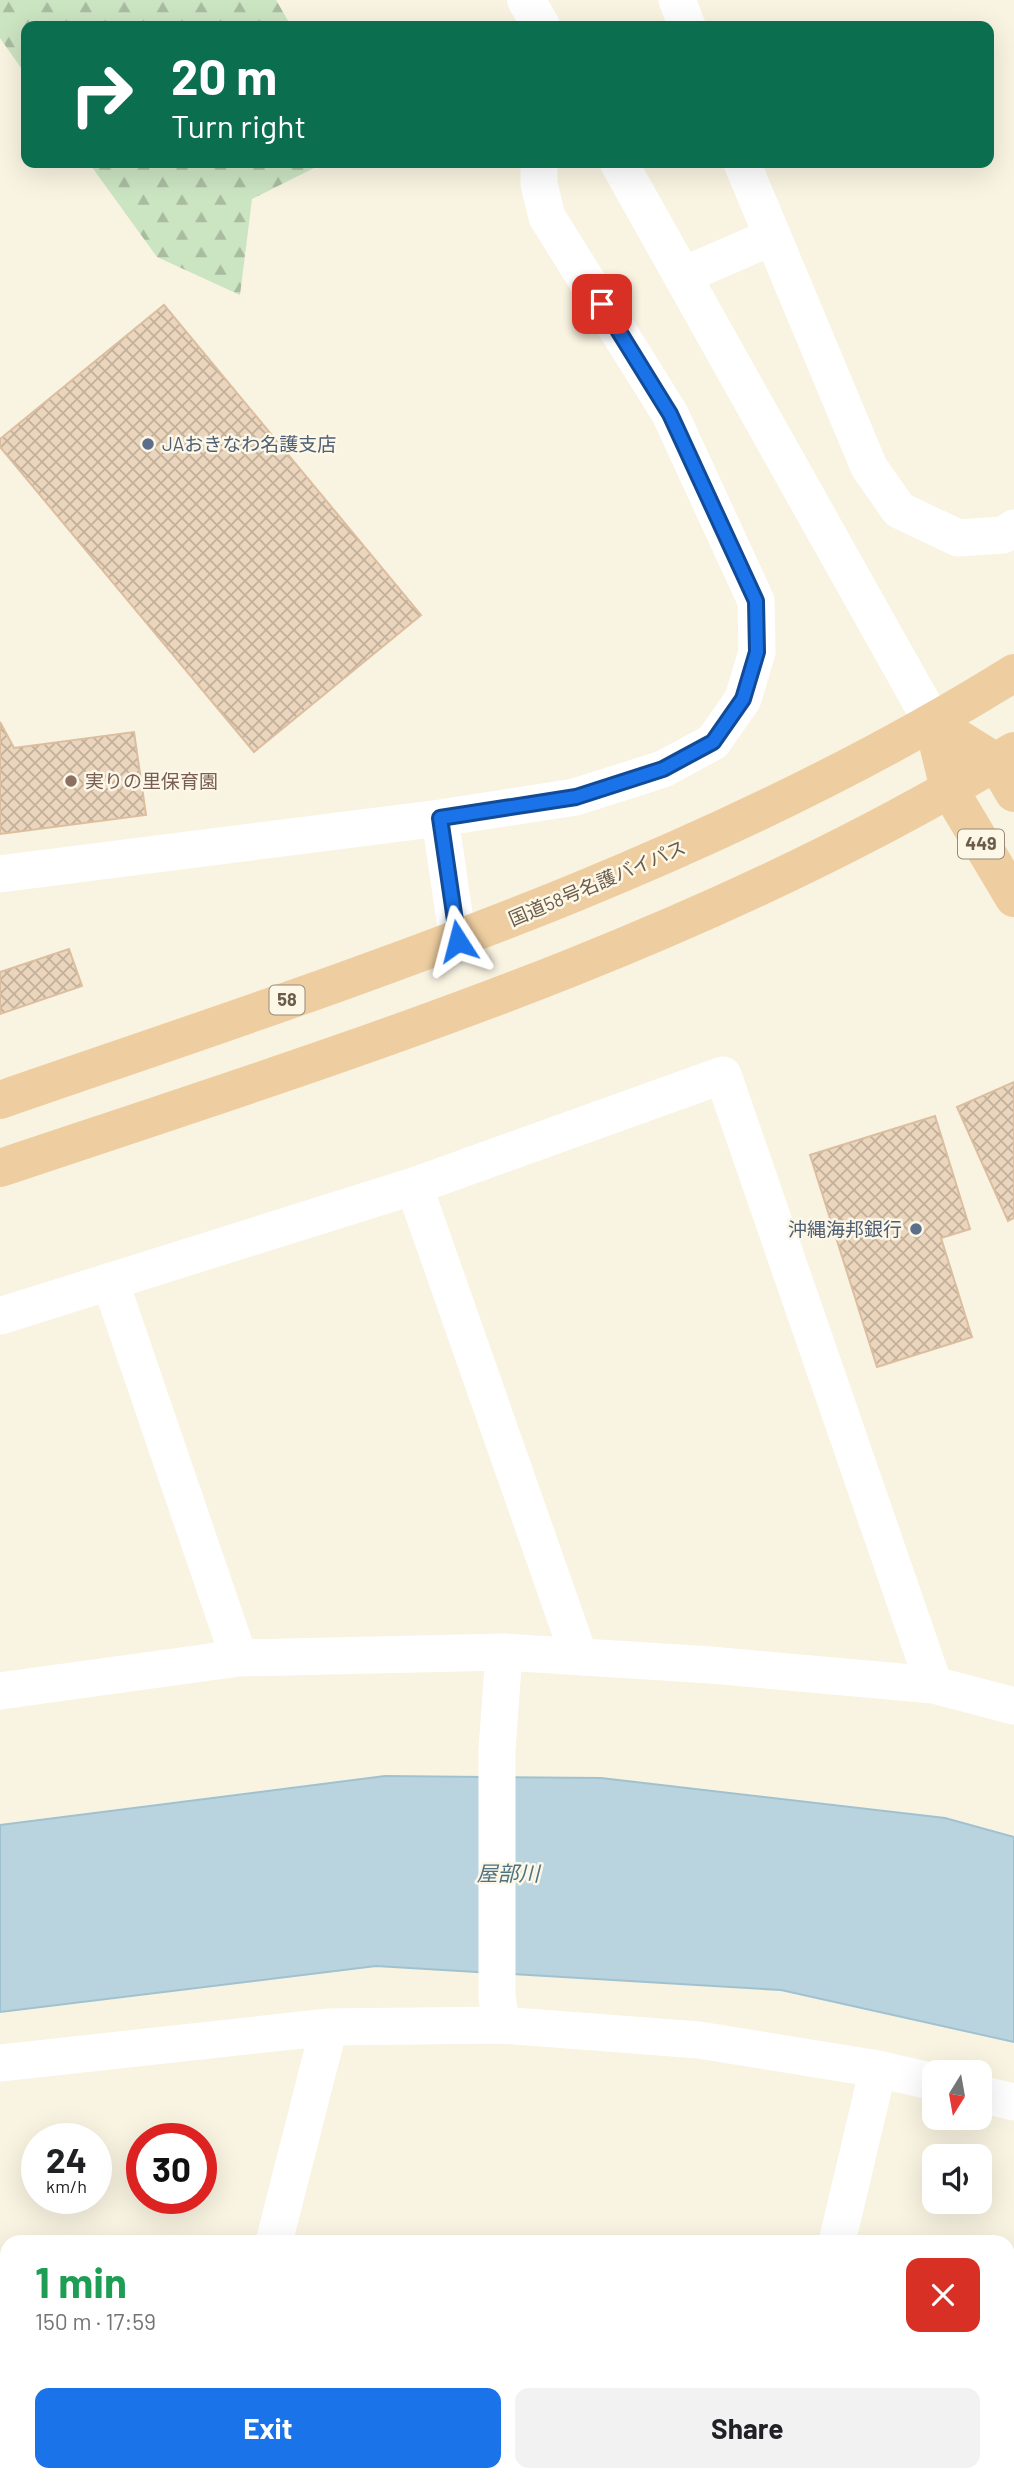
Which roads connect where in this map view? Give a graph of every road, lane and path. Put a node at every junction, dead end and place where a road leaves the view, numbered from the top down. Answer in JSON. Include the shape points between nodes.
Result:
{"nodes":[{"id":1,"x":526,"y":0,"type":"edge"},
{"id":2,"x":677,"y":0,"type":"edge"},
{"id":3,"x":538,"y":21,"type":"edge"},
{"id":4,"x":685,"y":21,"type":"edge"},
{"id":5,"x":539,"y":168,"type":"edge"},
{"id":6,"x":622,"y":168,"type":"edge"},
{"id":7,"x":744,"y":168,"type":"edge"},
{"id":8,"x":772,"y":237,"type":"junction"},
{"id":9,"x":684,"y":275,"type":"junction"},
{"id":10,"x":1014,"y":528,"type":"edge"},
{"id":11,"x":1014,"y":673,"type":"edge"},
{"id":12,"x":933,"y":723,"type":"junction"},
{"id":13,"x":1008,"y":768,"type":"edge"},
{"id":14,"x":949,"y":789,"type":"junction"},
{"id":15,"x":440,"y":818,"type":"junction"},
{"id":16,"x":0,"y":874,"type":"edge"},
{"id":17,"x":1014,"y":898,"type":"edge"},
{"id":18,"x":458,"y":941,"type":"junction"},
{"id":19,"x":0,"y":1100,"type":"edge"},
{"id":20,"x":0,"y":1168,"type":"edge"},
{"id":21,"x":414,"y":1186,"type":"junction"},
{"id":22,"x":110,"y":1281,"type":"junction"},
{"id":23,"x":0,"y":1316,"type":"edge"},
{"id":24,"x":504,"y":1653,"type":"junction"},
{"id":25,"x":579,"y":1656,"type":"junction"},
{"id":26,"x":239,"y":1658,"type":"junction"},
{"id":27,"x":934,"y":1685,"type":"junction"},
{"id":28,"x":0,"y":1690,"type":"edge"},
{"id":29,"x":1014,"y":1706,"type":"edge"},
{"id":30,"x":499,"y":2011,"type":"junction"},
{"id":31,"x":328,"y":2027,"type":"junction"},
{"id":32,"x":0,"y":2063,"type":"edge"},
{"id":33,"x":878,"y":2069,"type":"junction"},
{"id":34,"x":922,"y":2079,"type":"edge"},
{"id":35,"x":992,"y":2097,"type":"edge"},
{"id":36,"x":1014,"y":2102,"type":"edge"},
{"id":37,"x":276,"y":2235,"type":"edge"},
{"id":38,"x":839,"y":2235,"type":"edge"}],
"edges":[{"from":1,"to":3,"type":"street"},
{"from":2,"to":4,"type":"street"},
{"from":5,"to":15,"type":"street","via":[[548,217],[670,414],[756,601],[757,652],[743,699],[713,742],[663,769],[576,797]]},
{"from":6,"to":9,"type":"street"},
{"from":7,"to":8,"type":"street"},
{"from":8,"to":9,"type":"street"},
{"from":8,"to":10,"type":"street","via":[[869,467],[899,510],[958,538],[1003,535]]},
{"from":9,"to":12,"type":"street"},
{"from":11,"to":12,"type":"highway","name":"国道58号名護バイパス","number":"58"},
{"from":12,"to":13,"type":"highway"},
{"from":12,"to":14,"type":"highway","number":"449"},
{"from":12,"to":18,"type":"highway","name":"国道58号名護バイパス","number":"58","via":[[688,846]]},
{"from":13,"to":14,"type":"highway"},
{"from":14,"to":17,"type":"highway","number":"449"},
{"from":14,"to":20,"type":"highway","via":[[787,874],[625,946],[506,993]]},
{"from":15,"to":16,"type":"street"},
{"from":15,"to":18,"type":"street"},
{"from":18,"to":19,"type":"highway","name":"国道58号名護バイパス","number":"58"},
{"from":21,"to":22,"type":"street"},
{"from":21,"to":25,"type":"street"},
{"from":21,"to":27,"type":"street","via":[[723,1075]]},
{"from":22,"to":23,"type":"street"},
{"from":22,"to":26,"type":"street"},
{"from":24,"to":25,"type":"street"},
{"from":24,"to":26,"type":"street"},
{"from":24,"to":30,"type":"street","via":[[497,1750]]},
{"from":25,"to":27,"type":"street"},
{"from":26,"to":28,"type":"street"},
{"from":27,"to":29,"type":"street"},
{"from":30,"to":31,"type":"street"},
{"from":30,"to":33,"type":"street"},
{"from":31,"to":32,"type":"street"},
{"from":31,"to":37,"type":"street"},
{"from":33,"to":34,"type":"street"},
{"from":33,"to":38,"type":"street"},
{"from":35,"to":36,"type":"street"}]}
